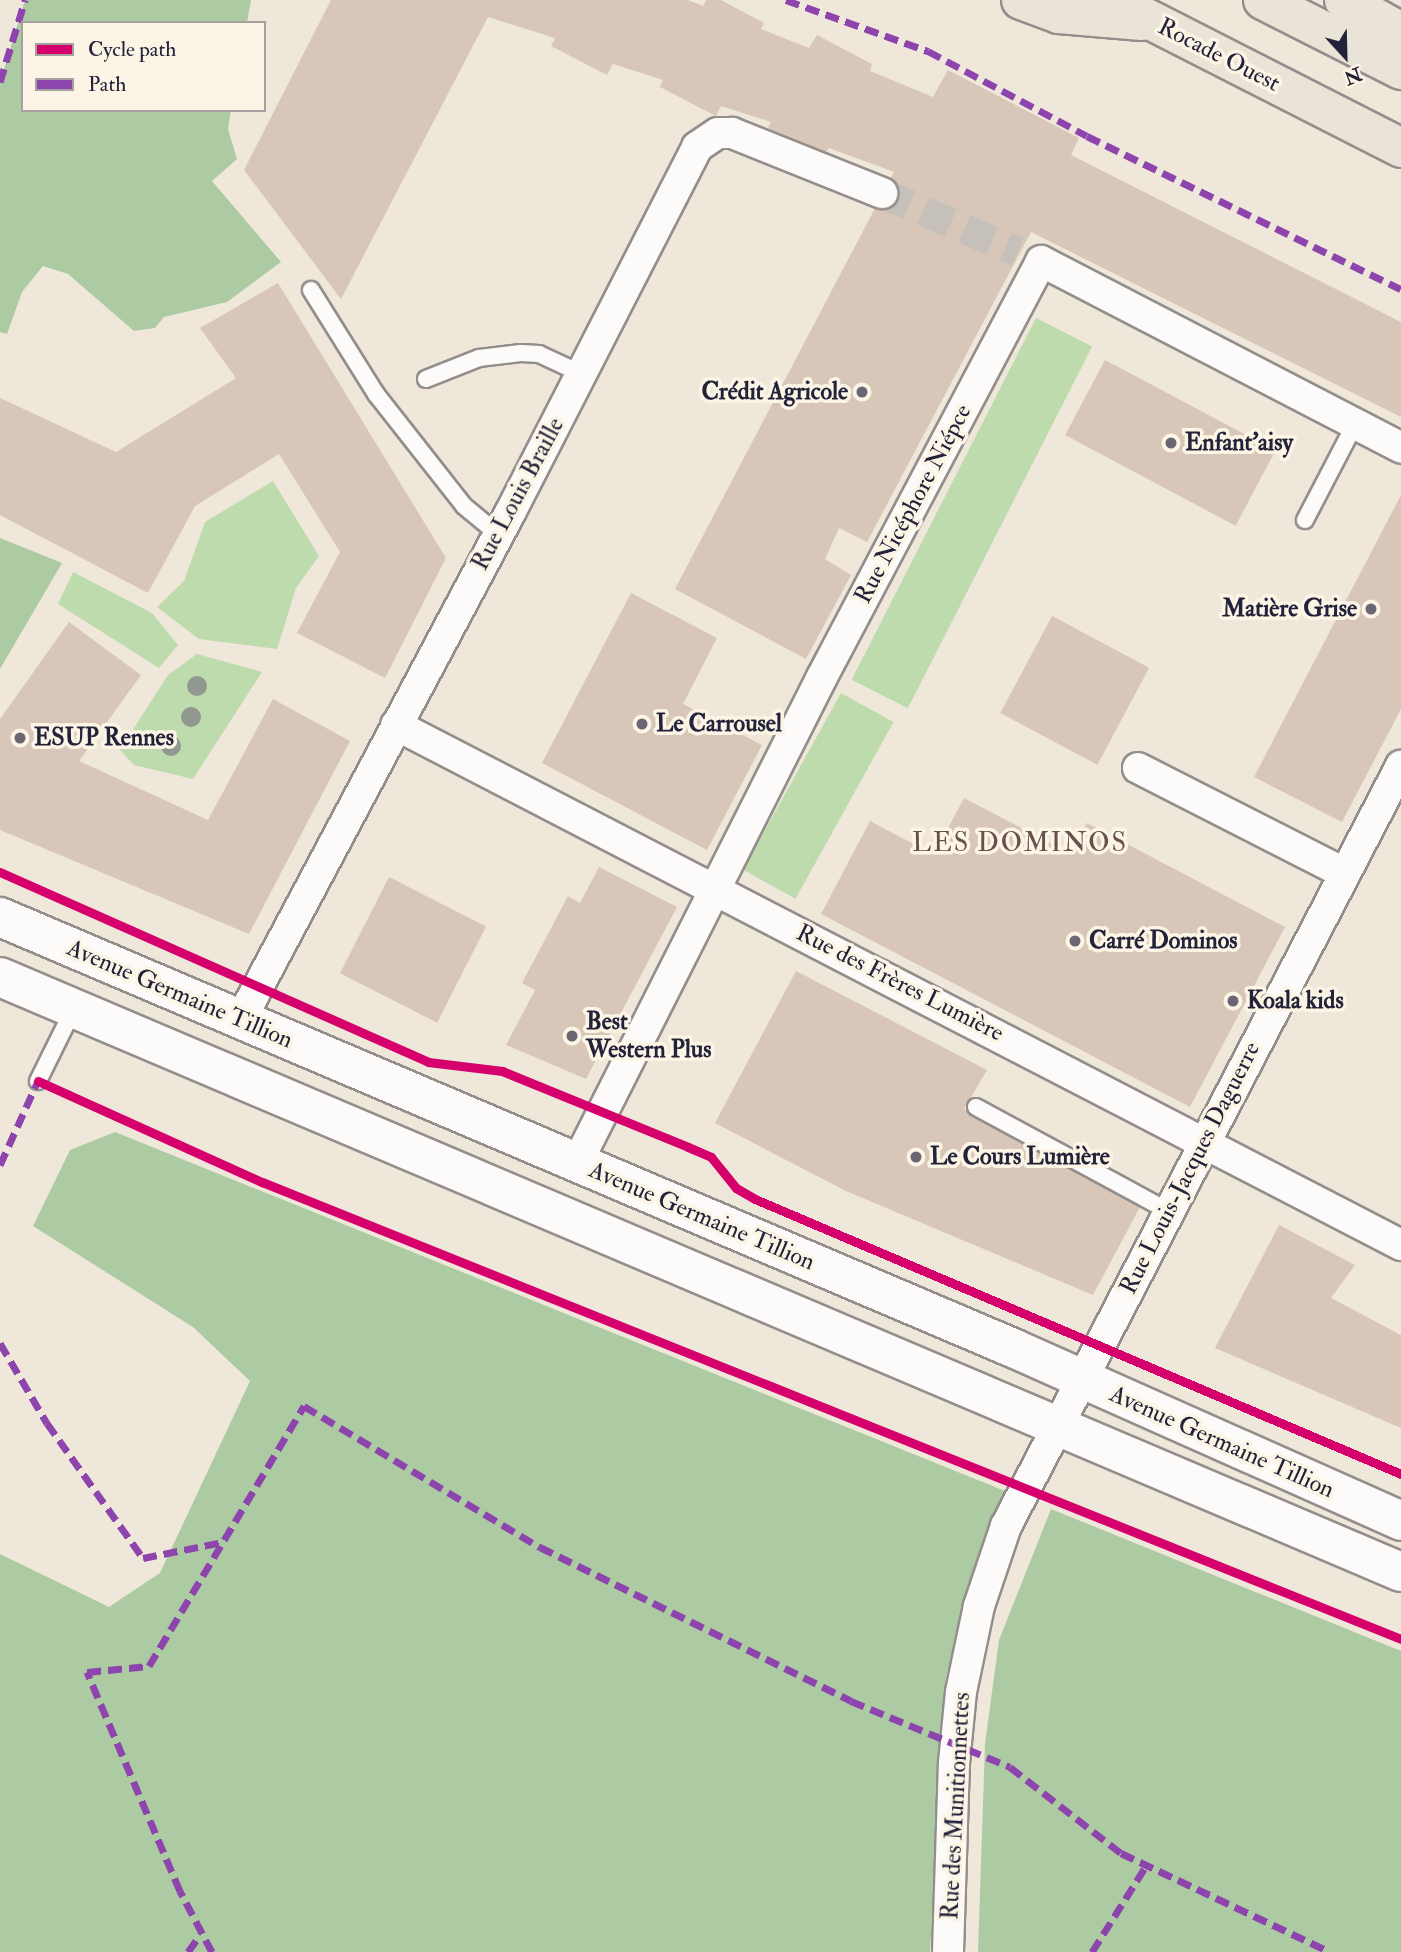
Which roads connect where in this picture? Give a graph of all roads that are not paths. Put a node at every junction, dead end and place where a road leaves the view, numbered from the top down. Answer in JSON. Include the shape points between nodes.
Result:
{"nodes":[{"id":1,"x":1021,"y":0,"type":"edge"},
{"id":2,"x":1111,"y":0,"type":"edge"},
{"id":3,"x":1262,"y":0,"type":"edge"},
{"id":4,"x":1344,"y":0,"type":"edge"},
{"id":5,"x":1156,"y":23,"type":"junction"},
{"id":6,"x":1401,"y":32,"type":"edge"},
{"id":7,"x":1401,"y":71,"type":"edge"},
{"id":8,"x":1401,"y":148,"type":"edge"},
{"id":9,"x":882,"y":193,"type":"tunnel mouth"},
{"id":10,"x":311,"y":290,"type":"dead end"},
{"id":11,"x":580,"y":373,"type":"junction"},
{"id":12,"x":426,"y":379,"type":"dead end"},
{"id":13,"x":1355,"y":424,"type":"junction"},
{"id":14,"x":1401,"y":448,"type":"edge"},
{"id":15,"x":1305,"y":520,"type":"dead end"},
{"id":16,"x":498,"y":534,"type":"junction"},
{"id":17,"x":396,"y":725,"type":"junction"},
{"id":18,"x":1401,"y":766,"type":"edge"},
{"id":19,"x":1138,"y":768,"type":"dead end"},
{"id":20,"x":1345,"y":873,"type":"junction"},
{"id":21,"x":717,"y":887,"type":"junction"},
{"id":22,"x":0,"y":917,"type":"edge"},
{"id":23,"x":0,"y":977,"type":"edge"},
{"id":24,"x":74,"y":1008,"type":"junction"},
{"id":25,"x":242,"y":1017,"type":"junction"},
{"id":26,"x":38,"y":1081,"type":"dead end"},
{"id":27,"x":976,"y":1107,"type":"dead end"},
{"id":28,"x":1203,"y":1141,"type":"junction"},
{"id":29,"x":577,"y":1164,"type":"junction"},
{"id":30,"x":1168,"y":1211,"type":"junction"},
{"id":31,"x":1401,"y":1245,"type":"edge"},
{"id":32,"x":1079,"y":1378,"type":"junction"},
{"id":33,"x":1056,"y":1425,"type":"junction"},
{"id":34,"x":1401,"y":1521,"type":"edge"},
{"id":35,"x":1401,"y":1572,"type":"edge"},
{"id":36,"x":948,"y":1952,"type":"edge"}],
"edges":[{"from":1,"to":5,"type":"highway","via":[[1059,14]]},
{"from":2,"to":5,"type":"highway","name":"Rocade Ouest"},
{"from":3,"to":7,"type":"highway"},
{"from":4,"to":6,"type":"highway"},
{"from":5,"to":8,"type":"highway","name":"Rocade Ouest"},
{"from":9,"to":11,"type":"street","name":"Rue Louis Braille","via":[[732,133],[707,138],[672,191]]},
{"from":10,"to":16,"type":"lane","via":[[376,394],[464,506]]},
{"from":11,"to":12,"type":"lane","via":[[539,354],[521,353],[479,358]]},
{"from":11,"to":16,"type":"street","name":"Rue Louis Braille"},
{"from":13,"to":14,"type":"street","name":"Rue Nicéphore Niépce"},
{"from":13,"to":15,"type":"lane"},
{"from":13,"to":21,"type":"street","name":"Rue Nicéphore Niépce","via":[[1030,256]]},
{"from":16,"to":17,"type":"street","name":"Rue Louis Braille"},
{"from":17,"to":21,"type":"street","name":"Rue des Frères Lumière"},
{"from":17,"to":25,"type":"street","name":"Rue Louis Braille"},
{"from":18,"to":20,"type":"street","name":"Rue Louis-Jacques Daguerre"},
{"from":19,"to":20,"type":"street"},
{"from":20,"to":28,"type":"street","name":"Rue Louis-Jacques Daguerre"},
{"from":21,"to":28,"type":"street","name":"Rue des Frères Lumière"},
{"from":21,"to":29,"type":"street","name":"Rue Nicéphore Niépce"},
{"from":22,"to":25,"type":"street","name":"Avenue Germaine Tillion"},
{"from":23,"to":24,"type":"street","name":"Avenue Germaine Tillion"},
{"from":24,"to":26,"type":"lane"},
{"from":24,"to":33,"type":"street","name":"Avenue Germaine Tillion"},
{"from":25,"to":29,"type":"street","name":"Avenue Germaine Tillion"},
{"from":27,"to":30,"type":"lane"},
{"from":28,"to":30,"type":"street","name":"Rue Louis-Jacques Daguerre"},
{"from":28,"to":31,"type":"street","name":"Rue des Frères Lumière"},
{"from":29,"to":32,"type":"street","name":"Avenue Germaine Tillion"},
{"from":30,"to":32,"type":"street","name":"Rue Louis-Jacques Daguerre"},
{"from":32,"to":33,"type":"street","name":"Rue Louis-Jacques Daguerre"},
{"from":32,"to":34,"type":"street","name":"Avenue Germaine Tillion"},
{"from":33,"to":35,"type":"street","name":"Avenue Germaine Tillion"},
{"from":33,"to":36,"type":"street","name":"Rue des Munitionnettes","via":[[1006,1526],[979,1606],[961,1692]]}]}
